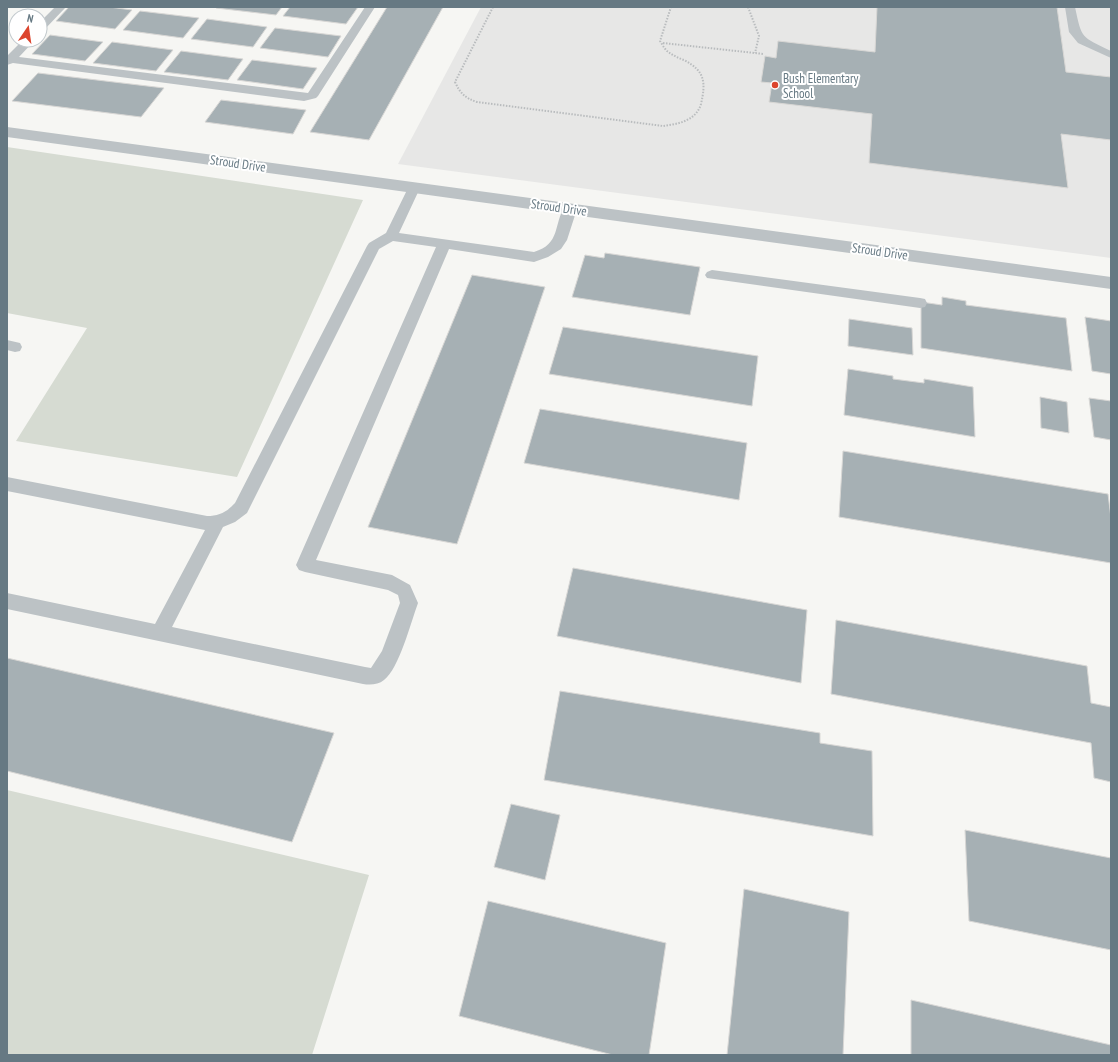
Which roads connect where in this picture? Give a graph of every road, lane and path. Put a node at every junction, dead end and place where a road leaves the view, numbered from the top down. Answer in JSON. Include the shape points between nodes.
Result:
{"nodes":[{"id":1,"x":61,"y":7,"type":"edge"},
{"id":2,"x":370,"y":7,"type":"edge"},
{"id":3,"x":494,"y":7,"type":"edge"},
{"id":4,"x":671,"y":7,"type":"edge"},
{"id":5,"x":748,"y":7,"type":"edge"},
{"id":6,"x":1070,"y":7,"type":"edge"},
{"id":7,"x":48,"y":20,"type":"edge"},
{"id":8,"x":662,"y":43,"type":"junction"},
{"id":9,"x":21,"y":48,"type":"edge"},
{"id":10,"x":755,"y":53,"type":"junction"},
{"id":11,"x":764,"y":54,"type":"dead end"},
{"id":12,"x":1111,"y":55,"type":"edge"},
{"id":13,"x":8,"y":61,"type":"edge"},
{"id":14,"x":7,"y":132,"type":"edge"},
{"id":15,"x":414,"y":188,"type":"junction"},
{"id":16,"x":570,"y":209,"type":"junction"},
{"id":17,"x":391,"y":236,"type":"junction"},
{"id":18,"x":444,"y":244,"type":"junction"},
{"id":19,"x":712,"y":275,"type":"dead end"},
{"id":20,"x":1111,"y":283,"type":"edge"},
{"id":21,"x":920,"y":303,"type":"dead end"},
{"id":22,"x":7,"y":484,"type":"edge"},
{"id":23,"x":217,"y":523,"type":"junction"},
{"id":24,"x":7,"y":601,"type":"edge"},
{"id":25,"x":160,"y":633,"type":"junction"}],
"edges":[{"from":1,"to":7,"type":"lane"},
{"from":2,"to":13,"type":"lane","via":[[312,96]]},
{"from":3,"to":8,"type":"path","via":[[455,82],[459,93],[477,102],[663,126],[683,123],[700,109],[705,82],[688,61],[667,50]]},
{"from":4,"to":8,"type":"path","via":[[660,41]]},
{"from":5,"to":10,"type":"path","via":[[759,36]]},
{"from":6,"to":12,"type":"lane","via":[[1075,32],[1082,41]]},
{"from":8,"to":10,"type":"path"},
{"from":9,"to":13,"type":"lane"},
{"from":10,"to":11,"type":"path"},
{"from":14,"to":15,"type":"street","name":"Stroud Drive"},
{"from":15,"to":16,"type":"street","name":"Stroud Drive"},
{"from":15,"to":17,"type":"lane"},
{"from":16,"to":18,"type":"lane","via":[[558,244],[544,255],[534,257]]},
{"from":16,"to":20,"type":"street","name":"Stroud Drive"},
{"from":17,"to":18,"type":"lane"},
{"from":17,"to":23,"type":"lane","via":[[374,246],[241,508],[235,515]]},
{"from":18,"to":25,"type":"lane","via":[[305,565],[383,580],[404,590],[409,603],[385,667],[377,675],[361,675]]},
{"from":19,"to":21,"type":"lane"},
{"from":22,"to":23,"type":"lane","via":[[206,523]]},
{"from":23,"to":25,"type":"lane"},
{"from":24,"to":25,"type":"lane"}]}
